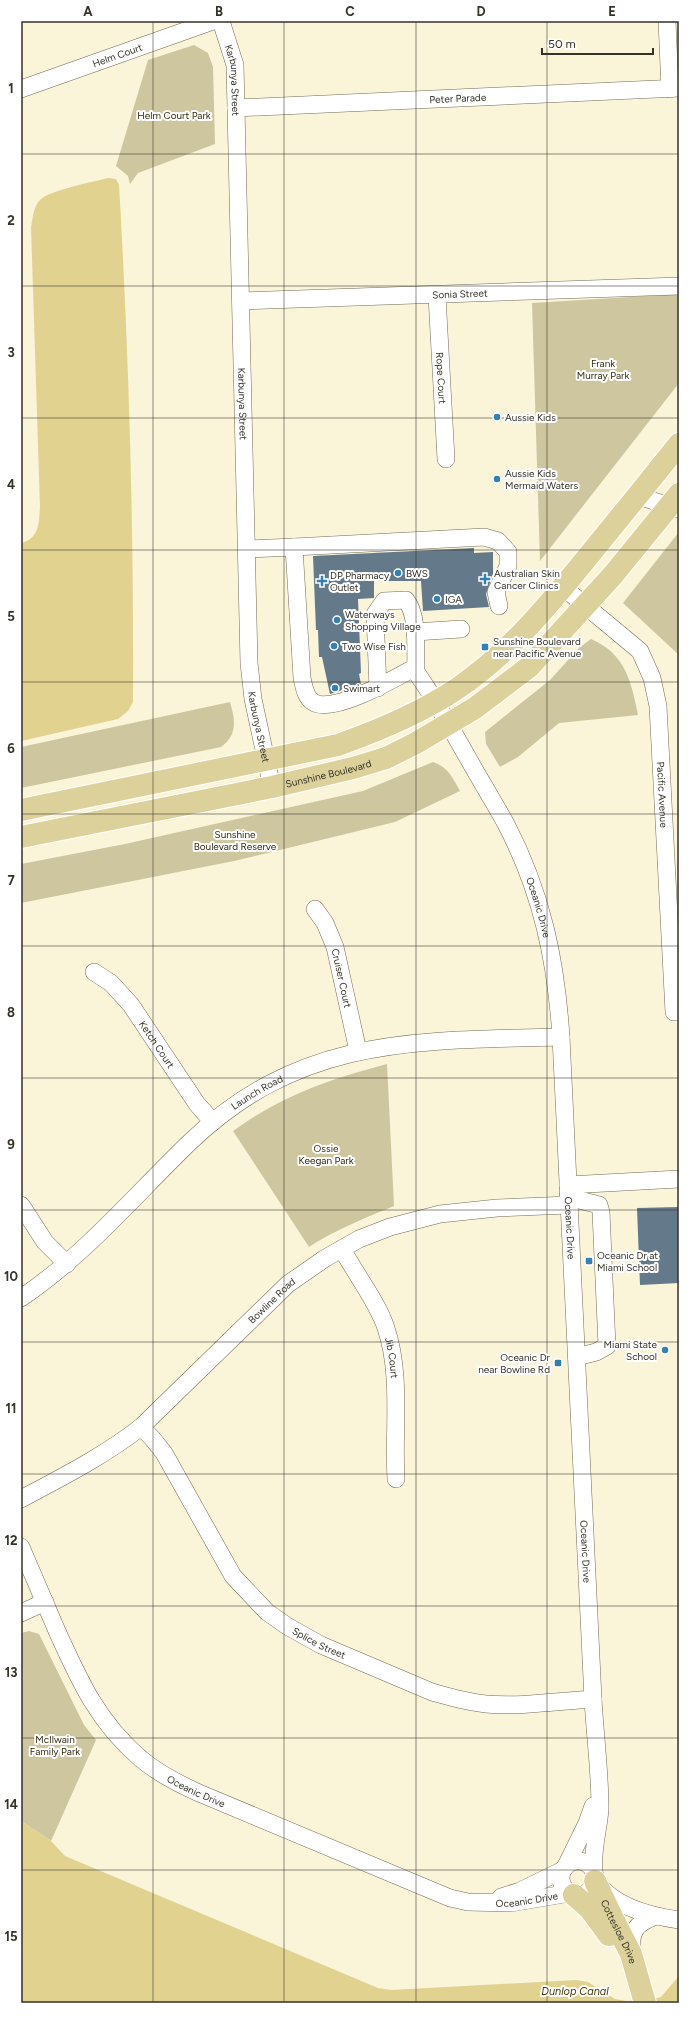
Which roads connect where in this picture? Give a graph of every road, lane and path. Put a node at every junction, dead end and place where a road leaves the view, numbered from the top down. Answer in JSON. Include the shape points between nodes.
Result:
{"nodes":[{"id":1,"x":213,"y":21,"type":"edge"},
{"id":2,"x":221,"y":21,"type":"edge"},
{"id":3,"x":666,"y":21,"type":"edge"},
{"id":4,"x":674,"y":88,"type":"edge"},
{"id":5,"x":21,"y":90,"type":"edge"},
{"id":6,"x":236,"y":108,"type":"junction"},
{"id":7,"x":679,"y":286,"type":"edge"},
{"id":8,"x":437,"y":296,"type":"junction"},
{"id":9,"x":241,"y":301,"type":"junction"},
{"id":10,"x":679,"y":444,"type":"edge"},
{"id":11,"x":446,"y":459,"type":"dead end"},
{"id":12,"x":638,"y":496,"type":"junction"},
{"id":13,"x":676,"y":503,"type":"edge"},
{"id":14,"x":294,"y":546,"type":"junction"},
{"id":15,"x":247,"y":549,"type":"junction"},
{"id":16,"x":563,"y":587,"type":"junction"},
{"id":17,"x":499,"y":606,"type":"dead end"},
{"id":18,"x":586,"y":606,"type":"junction"},
{"id":19,"x":461,"y":629,"type":"dead end"},
{"id":20,"x":415,"y":632,"type":"junction"},
{"id":21,"x":414,"y":671,"type":"junction"},
{"id":22,"x":378,"y":688,"type":"junction"},
{"id":23,"x":436,"y":701,"type":"junction"},
{"id":24,"x":449,"y":724,"type":"junction"},
{"id":25,"x":265,"y":761,"type":"junction"},
{"id":26,"x":272,"y":787,"type":"junction"},
{"id":27,"x":21,"y":810,"type":"edge"},
{"id":28,"x":21,"y":837,"type":"edge"},
{"id":29,"x":315,"y":909,"type":"dead end"},
{"id":30,"x":94,"y":972,"type":"dead end"},
{"id":31,"x":674,"y":1012,"type":"dead end"},
{"id":32,"x":562,"y":1037,"type":"junction"},
{"id":33,"x":358,"y":1051,"type":"junction"},
{"id":34,"x":213,"y":1122,"type":"junction"},
{"id":35,"x":679,"y":1179,"type":"edge"},
{"id":36,"x":568,"y":1196,"type":"junction"},
{"id":37,"x":21,"y":1205,"type":"edge"},
{"id":38,"x":342,"y":1249,"type":"junction"},
{"id":39,"x":67,"y":1264,"type":"junction"},
{"id":40,"x":21,"y":1298,"type":"edge"},
{"id":41,"x":577,"y":1357,"type":"junction"},
{"id":42,"x":141,"y":1427,"type":"junction"},
{"id":43,"x":396,"y":1479,"type":"dead end"},
{"id":44,"x":21,"y":1500,"type":"edge"},
{"id":45,"x":21,"y":1547,"type":"edge"},
{"id":46,"x":45,"y":1602,"type":"junction"},
{"id":47,"x":21,"y":1613,"type":"edge"},
{"id":48,"x":593,"y":1699,"type":"junction"},
{"id":49,"x":599,"y":1782,"type":"junction"},
{"id":50,"x":564,"y":1868,"type":"junction"},
{"id":51,"x":595,"y":1877,"type":"junction"},
{"id":52,"x":572,"y":1894,"type":"junction"},
{"id":53,"x":484,"y":1903,"type":"junction"},
{"id":54,"x":656,"y":1916,"type":"junction"},
{"id":55,"x":679,"y":1920,"type":"edge"},
{"id":56,"x":631,"y":1954,"type":"junction"},
{"id":57,"x":642,"y":1993,"type":"edge"}],
"edges":[{"from":1,"to":5,"type":"street","name":"Helm Court"},
{"from":2,"to":6,"type":"street","name":"Karbunya Street","via":[[235,65]]},
{"from":3,"to":4,"type":"street"},
{"from":4,"to":6,"type":"street","name":"Peter Parade"},
{"from":6,"to":9,"type":"street","name":"Karbunya Street"},
{"from":7,"to":8,"type":"street","name":"Sonia Street"},
{"from":8,"to":9,"type":"street","name":"Sonia Street"},
{"from":8,"to":11,"type":"street","name":"Rope Court"},
{"from":9,"to":15,"type":"street","name":"Karbunya Street"},
{"from":10,"to":12,"type":"main road"},
{"from":12,"to":13,"type":"street"},
{"from":12,"to":16,"type":"main road"},
{"from":13,"to":18,"type":"main road"},
{"from":14,"to":15,"type":"street"},
{"from":14,"to":17,"type":"street","via":[[484,537],[498,541],[508,552],[508,566],[496,592]]},
{"from":14,"to":22,"type":"street","via":[[302,678],[308,697],[320,706],[352,699]]},
{"from":15,"to":25,"type":"street","name":"Karbunya Street","via":[[249,663]]},
{"from":16,"to":18,"type":"street","name":"Pacific Avenue"},
{"from":16,"to":23,"type":"main road","via":[[525,632],[503,652],[464,684]]},
{"from":18,"to":24,"type":"main road","name":"Sunshine Boulevard","via":[[518,676]]},
{"from":18,"to":31,"type":"street","name":"Pacific Avenue","via":[[640,651],[652,678],[658,706]]},
{"from":19,"to":20,"type":"street"},
{"from":20,"to":21,"type":"street"},
{"from":20,"to":22,"type":"street","via":[[414,616],[406,600],[384,601],[375,614]]},
{"from":21,"to":22,"type":"street"},
{"from":21,"to":23,"type":"street","name":"Oceanic Drive"},
{"from":23,"to":24,"type":"street","name":"Oceanic Drive"},
{"from":23,"to":25,"type":"main road","via":[[405,718],[338,745]]},
{"from":24,"to":26,"type":"main road","name":"Sunshine Boulevard","via":[[386,758]]},
{"from":24,"to":32,"type":"street","name":"Oceanic Drive","via":[[506,823],[530,878],[549,938],[555,967]]},
{"from":25,"to":26,"type":"street","name":"Karbunya Street"},
{"from":25,"to":27,"type":"main road"},
{"from":26,"to":28,"type":"main road","name":"Sunshine Boulevard"},
{"from":29,"to":33,"type":"street","name":"Cruiser Court","via":[[326,923],[333,941]]},
{"from":30,"to":34,"type":"street","name":"Ketch Court","via":[[112,983],[126,998],[197,1104]]},
{"from":32,"to":33,"type":"street","name":"Launch Road","via":[[419,1043]]},
{"from":32,"to":36,"type":"street","name":"Oceanic Drive"},
{"from":33,"to":34,"type":"street","name":"Launch Road","via":[[307,1066],[280,1078]]},
{"from":34,"to":39,"type":"street","name":"Launch Road"},
{"from":35,"to":36,"type":"street","name":"Bowline Road"},
{"from":36,"to":38,"type":"street","name":"Bowline Road","via":[[440,1214],[390,1227],[359,1239]]},
{"from":36,"to":41,"type":"street","name":"Oceanic Drive"},
{"from":36,"to":41,"type":"street","via":[[599,1205],[601,1212],[607,1346]]},
{"from":37,"to":39,"type":"street","via":[[45,1242]]},
{"from":38,"to":42,"type":"street","name":"Bowline Road","via":[[308,1269],[272,1298]]},
{"from":38,"to":43,"type":"street","name":"Jib Court","via":[[379,1311],[391,1345]]},
{"from":39,"to":40,"type":"street","name":"Launch Road"},
{"from":41,"to":48,"type":"street","name":"Oceanic Drive"},
{"from":42,"to":44,"type":"street","name":"Bowline Road","via":[[110,1450]]},
{"from":42,"to":48,"type":"street","name":"Splice Street","via":[[164,1453],[233,1576],[267,1612],[287,1626],[321,1645],[427,1690],[451,1697],[487,1704]]},
{"from":45,"to":46,"type":"street","name":"Oceanic Drive"},
{"from":46,"to":47,"type":"street"},
{"from":46,"to":53,"type":"street","name":"Oceanic Drive","via":[[93,1705],[124,1743],[162,1775],[435,1893],[462,1901]]},
{"from":48,"to":49,"type":"street","name":"Oceanic Drive"},
{"from":49,"to":50,"type":"street","name":"Oceanic Drive","via":[[587,1823]]},
{"from":49,"to":51,"type":"street","name":"Oceanic Drive","via":[[600,1808],[594,1844]]},
{"from":50,"to":51,"type":"street","via":[[573,1861],[583,1861]]},
{"from":50,"to":52,"type":"street","via":[[562,1883]]},
{"from":50,"to":53,"type":"street","name":"Oceanic Drive","via":[[520,1891]]},
{"from":51,"to":52,"type":"street","via":[[588,1893],[579,1896]]},
{"from":51,"to":54,"type":"street","via":[[612,1898]]},
{"from":51,"to":56,"type":"main road","name":"Cottesloe Drive"},
{"from":52,"to":53,"type":"street","name":"Oceanic Drive","via":[[511,1903]]},
{"from":52,"to":57,"type":"main road","name":"Cottesloe Drive","via":[[590,1909],[623,1955]]},
{"from":54,"to":55,"type":"street"},
{"from":54,"to":56,"type":"street","via":[[645,1920],[635,1930]]},
{"from":56,"to":57,"type":"main road","name":"Cottesloe Drive"}]}
